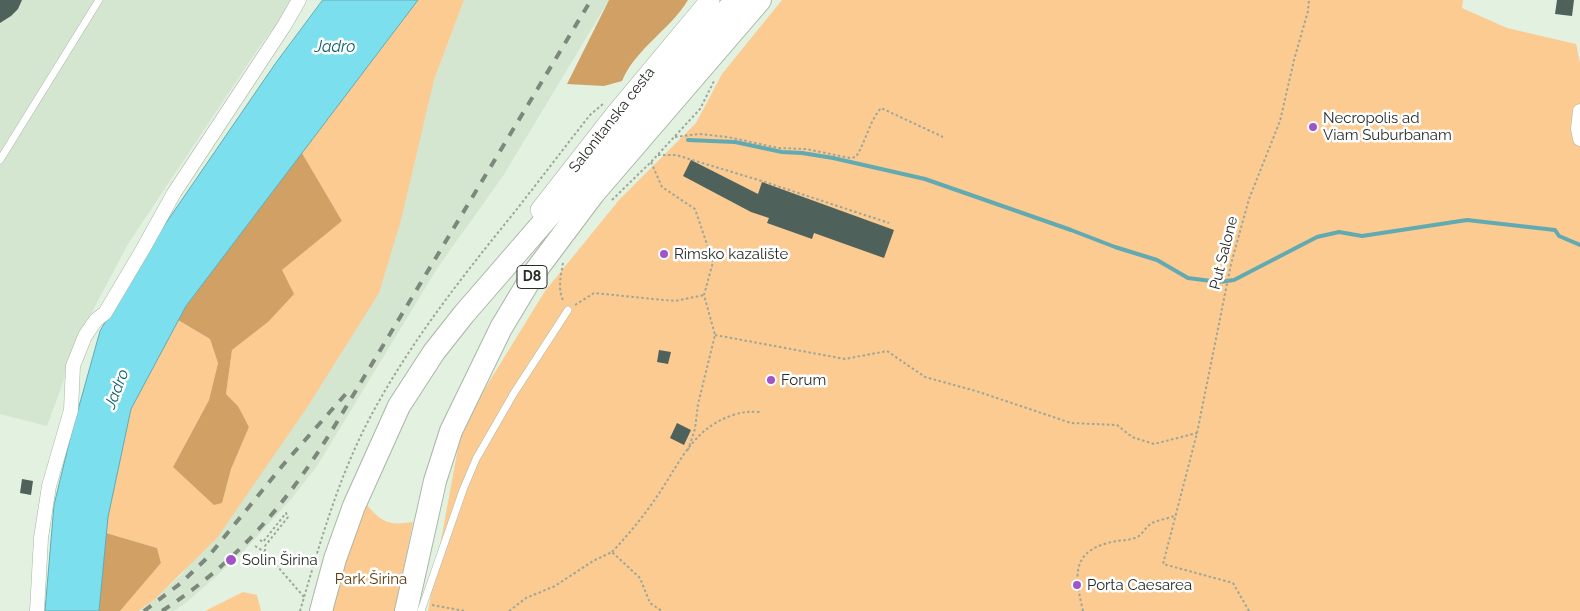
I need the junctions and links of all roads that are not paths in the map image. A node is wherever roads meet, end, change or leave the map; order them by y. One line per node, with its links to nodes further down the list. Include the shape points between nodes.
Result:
1 (99, 0): 8 (lane)
2 (299, 0): 13 (street, via 174,193 105,313 85,336 73,366 71,410 49,486 41,538)
3 (710, 0): 9 (main road, Salonitanska cesta, via 530,222)
4 (736, 0): 9 (highway, D8)
5 (760, 0): 12 (highway, D8, via 594,193 534,273 501,328 451,431 435,481)
6 (1580, 111): 7 (street)
7 (1580, 139)
8 (0, 160)
9 (525, 244): 11 (highway, D8, via 434,352 399,406 354,506 335,560)
10 (568, 310): 12 (lane, via 476,459)
11 (313, 604)
12 (417, 608)
13 (37, 611)

